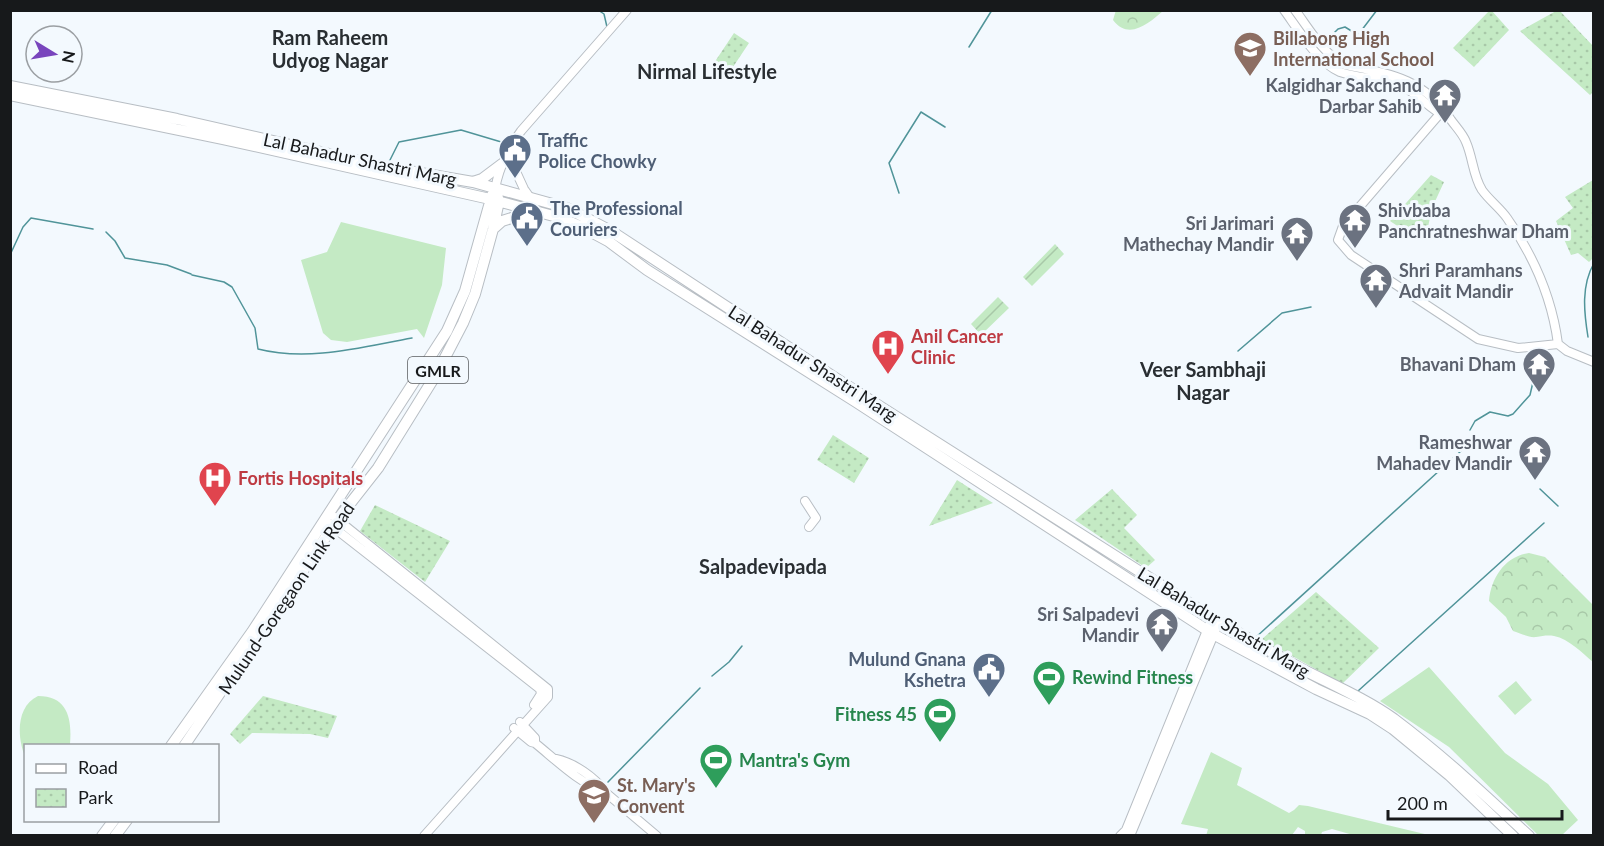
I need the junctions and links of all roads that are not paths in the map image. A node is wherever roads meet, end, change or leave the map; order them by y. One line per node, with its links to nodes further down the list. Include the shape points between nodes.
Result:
1 (627, 10): 8 (street)
2 (1284, 10): 4 (street)
3 (1295, 10): 4 (street)
4 (1322, 52): 7 (street, via 1339,72 1402,86)
5 (10, 86): 10 (main road, Lal Bahadur Shastri Marg)
6 (10, 95): 11 (main road, Lal Bahadur Shastri Marg)
7 (1442, 111): 17 (street, via 1466,141 1482,190 1505,215 1535,264 1555,322); 17 (street, via 1343,226 1338,240 1351,255 1478,339 1518,348)
8 (507, 152): 9 (street); 12 (street)
9 (502, 164): 10 (main road); 11 (street)
10 (473, 182): 11 (main road, Lal Bahadur Shastri Marg)
11 (495, 197): 12 (main road, Lal Bahadur Shastri Marg); 13 (main road, Lal Bahadur Shastri Marg); 14 (main road, Mulund-Goregaon Link Road / GMLR); 16 (main road, Mulund-Goregaon Link Road / GMLR)
12 (531, 199): 15 (main road, Lal Bahadur Shastri Marg, via 576,212)
13 (534, 211): 14 (main road, via 508,218); 15 (main road, Lal Bahadur Shastri Marg)
14 (493, 229): 16 (main road, Mulund-Goregaon Link Road / GMLR)
15 (620, 243): 22 (main road, Lal Bahadur Shastri Marg); 24 (main road, Lal Bahadur Shastri Marg, via 647,270 847,396)
16 (479, 261): 20 (main road, Mulund-Goregaon Link Road / GMLR, via 447,331); 20 (main road, Mulund-Goregaon Link Road / GMLR, via 463,323 437,373 378,468)
17 (1558, 344): 18 (street)
18 (1593, 362)
19 (805, 501): 21 (street, via 816,518)
20 (332, 520): 23 (main road, Mulund-Goregaon Link Road / GMLR); 25 (street, via 540,689 536,707)
21 (810, 527)
22 (1215, 620): 24 (street); 34 (main road, Lal Bahadur Shastri Marg, via 1393,718 1453,766)
23 (255, 635): 27 (main road, Mulund-Goregaon Link Road / GMLR); 28 (main road, Mulund-Goregaon Link Road / GMLR)
24 (1210, 636): 26 (street); 26 (street); 33 (main road, Lal Bahadur Shastri Marg, via 1393,729)
25 (518, 727): 29 (street); 30 (street)
26 (1169, 730): 31 (street); 32 (street)
27 (173, 744)
28 (185, 744)
29 (424, 833)
30 (657, 836)
31 (1120, 836)
32 (1130, 836)
33 (1513, 836)
34 (1529, 836)

